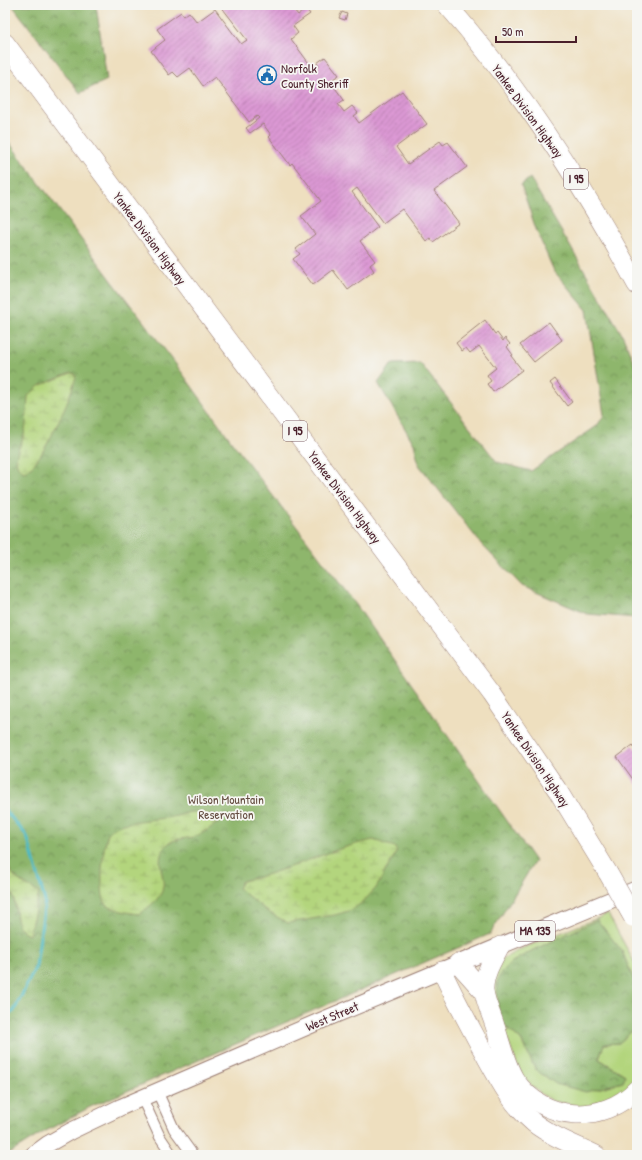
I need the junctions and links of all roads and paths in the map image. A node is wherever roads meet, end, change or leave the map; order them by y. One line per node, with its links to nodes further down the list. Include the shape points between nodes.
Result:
1 (447, 5): 3 (highway, Yankee Division Highway / I 95, via 501,72 552,142 601,220)
2 (5, 44): 5 (highway, Yankee Division Highway / I 95, bridge, via 492,694 558,791)
3 (637, 285)
4 (637, 889): 6 (main road, West Street / MA 135)
5 (635, 921)
6 (500, 946): 7 (main road, West Street / MA 135); 8 (highway, via 487,972)
7 (450, 967): 8 (highway); 10 (main road, West Street); 15 (highway, via 463,1014 510,1097 542,1128)
8 (484, 992): 9 (highway, via 511,1073 537,1102 565,1113 596,1113 619,1104)
9 (637, 1089)
10 (158, 1091): 11 (main road, West Street); 14 (street, via 174,1129)
11 (142, 1098): 12 (main road, West Street, via 78,1127); 13 (street, via 160,1137)
12 (33, 1155)
13 (172, 1155)
14 (193, 1155)
15 (596, 1155)

